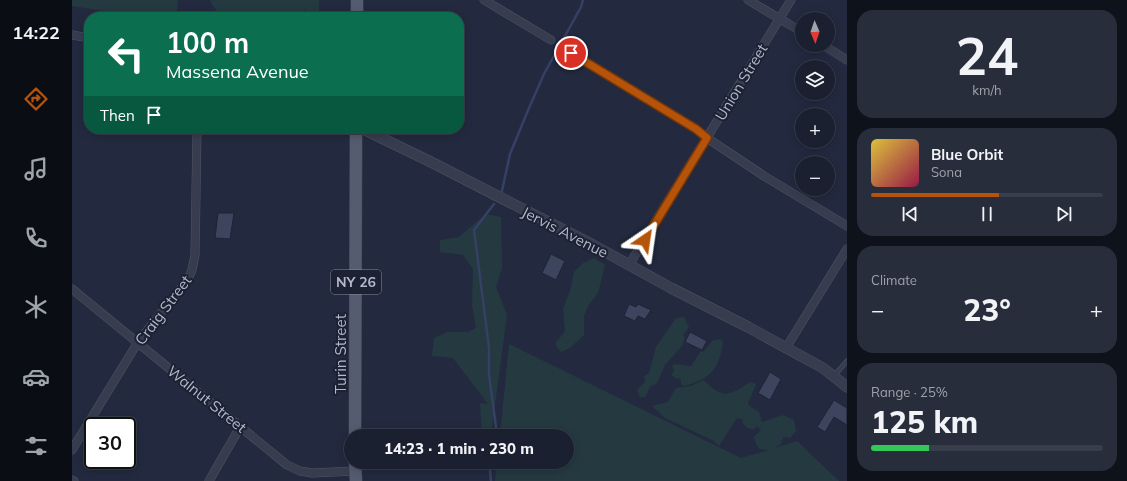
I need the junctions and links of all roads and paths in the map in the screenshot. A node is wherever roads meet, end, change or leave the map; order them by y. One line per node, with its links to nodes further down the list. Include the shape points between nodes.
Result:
1 (484, 0): 10 (street)
2 (748, 0): 6 (street)
3 (791, 0): 6 (street, Union Street)
4 (358, 1): 5 (main road)
5 (357, 12)
6 (779, 19): 7 (street); 17 (street, Union Street)
7 (795, 28)
8 (72, 35): 9 (street)
9 (84, 37)
10 (551, 40)
11 (834, 52): 13 (street)
12 (571, 53): 17 (street)
13 (847, 60)
14 (197, 134): 22 (street, Craig Street, via 195,255 192,270 188,279)
15 (356, 134): 28 (main road, Turin Street / NY 26)
16 (373, 134): 20 (street, Jervis Avenue)
17 (707, 138): 18 (street); 20 (street, Union Street)
18 (847, 226)
19 (847, 249): 23 (street)
20 (629, 265): 23 (street, Jervis Avenue)
21 (72, 289): 22 (street, Walnut Street)
22 (138, 342): 27 (street, Walnut Street); 29 (street, Craig Street)
23 (786, 348): 25 (street, Jervis Avenue, via 823,368)
24 (847, 362): 25 (lane)
25 (834, 377): 26 (street, Jervis Avenue)
26 (847, 387)
27 (240, 427): 30 (street, Walnut Street, via 287,465 300,471); 31 (street)
28 (355, 429)
29 (72, 450)
30 (355, 471)
31 (209, 481)

